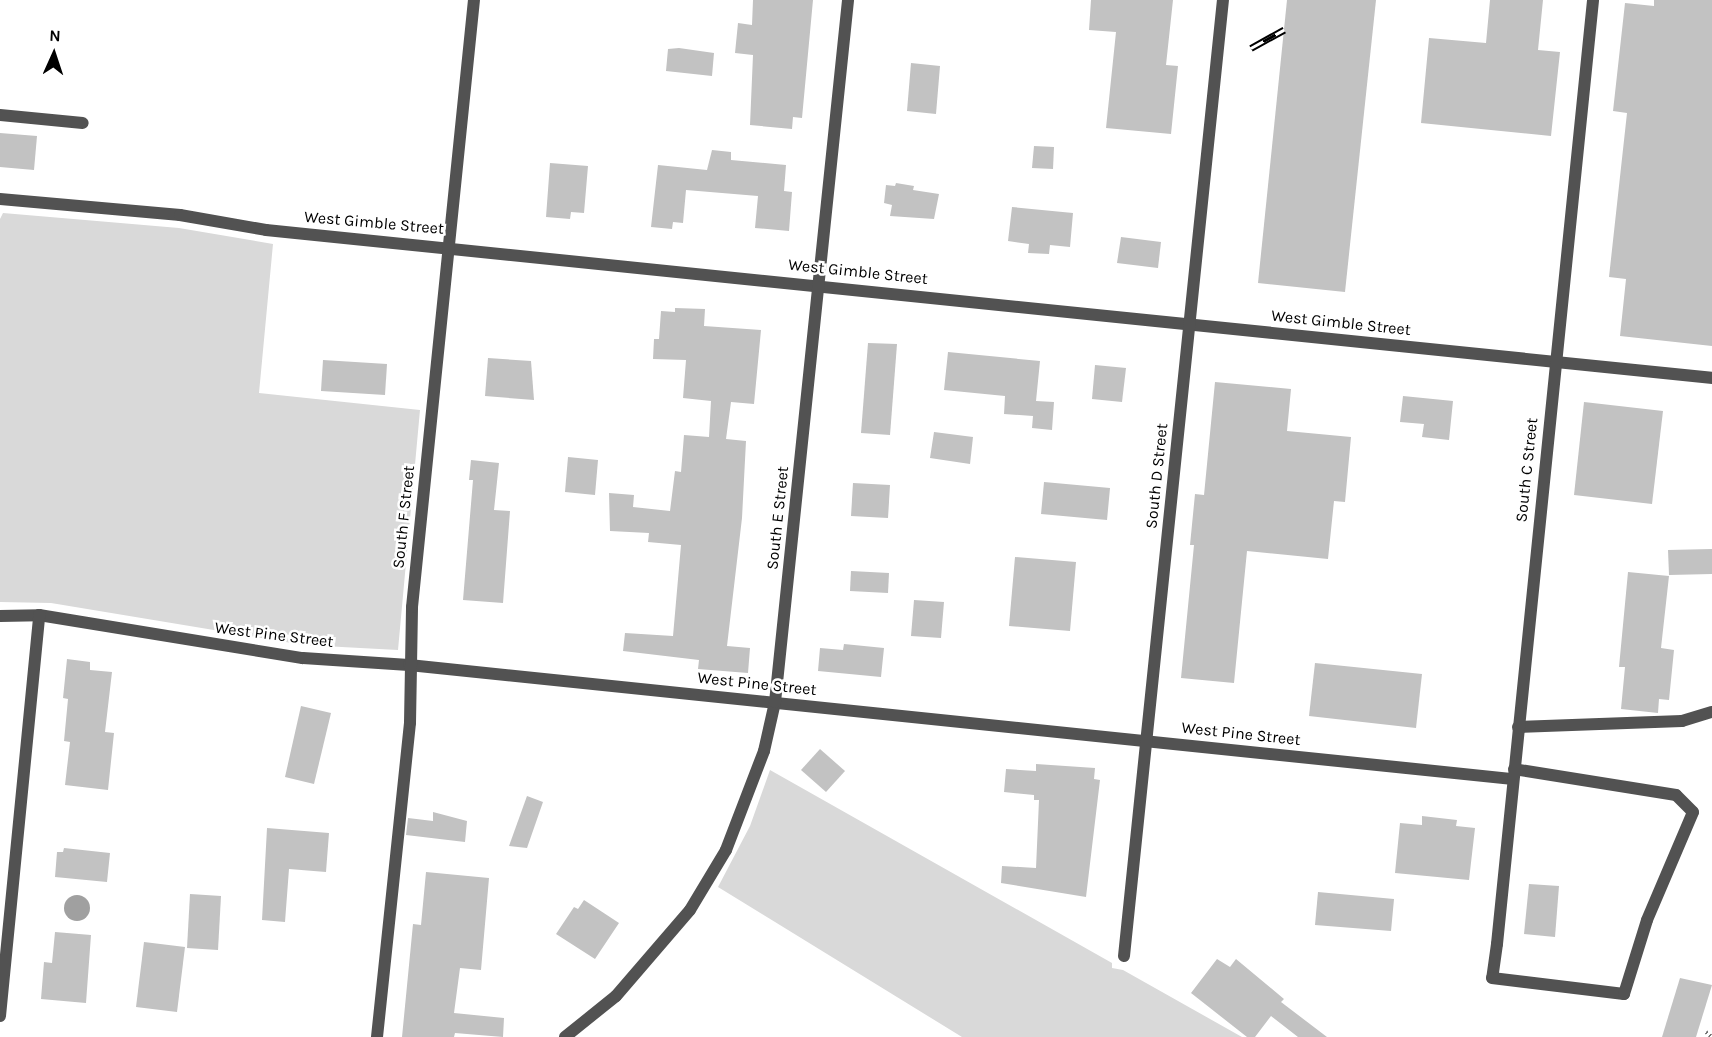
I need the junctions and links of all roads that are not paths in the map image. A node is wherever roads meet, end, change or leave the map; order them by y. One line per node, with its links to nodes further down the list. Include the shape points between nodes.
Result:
1 (474, 0): 8 (street, South F Street)
2 (848, 0): 9 (street, South E Street)
3 (1223, 0): 10 (street, South D Street)
4 (1593, 0): 11 (street, South C Street)
5 (0, 115): 6 (street)
6 (83, 123)
7 (0, 199): 8 (street, West Gimble Street, via 180,215 266,230)
8 (448, 246): 9 (street, West Gimble Street); 15 (street, South F Street)
9 (820, 284): 10 (street, West Gimble Street); 16 (street, South E Street)
10 (1190, 325): 11 (street, West Gimble Street); 19 (street, South D Street)
11 (1555, 362): 12 (street, West Gimble Street); 18 (street, South C Street)
12 (1712, 378)
13 (39, 615): 14 (street, West Pine Street); 15 (street, West Pine Street, via 303,658); 23 (street)
14 (0, 616)
15 (409, 665): 16 (street, West Pine Street); 24 (street, South F Street, via 410,723)
16 (775, 702): 19 (street, West Pine Street); 25 (street, South E Street, via 749,799 726,850 690,910 616,996)
17 (1712, 711): 18 (street, via 1682,721)
18 (1518, 727): 20 (street, South C Street)
19 (1146, 741): 20 (street, West Pine Street); 22 (street, South D Street)
20 (1513, 774): 21 (street, South C Street); 21 (street, West Pine Street, via 1676,795 1693,812 1647,920 1624,994 1492,978)
21 (1497, 944)
22 (1124, 956)
23 (0, 1016)
24 (377, 1037)
25 (565, 1037)

